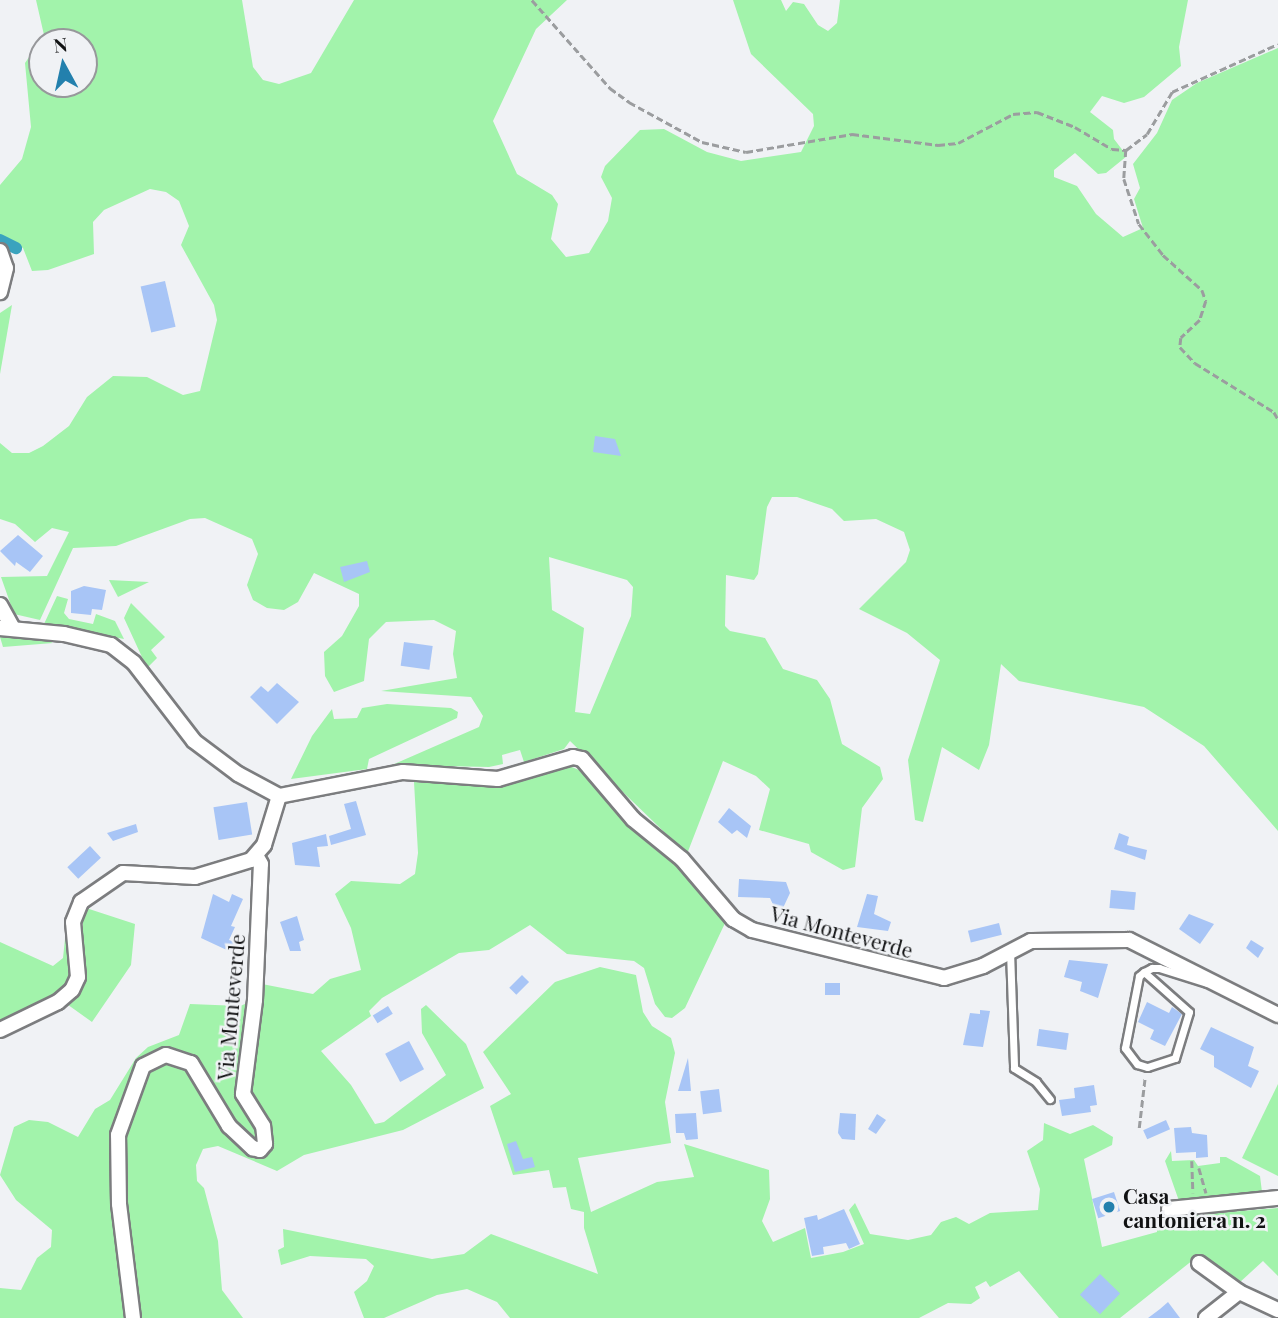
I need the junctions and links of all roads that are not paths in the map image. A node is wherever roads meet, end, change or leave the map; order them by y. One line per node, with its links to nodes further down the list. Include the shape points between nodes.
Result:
1 (0, 251): 2 (street, via 6,268)
2 (0, 292)
3 (0, 605): 4 (street)
4 (6, 628): 5 (street, via 93,639 121,651 194,741)
5 (279, 796): 6 (street, Via Monteverde); 7 (street, Via Monteverde, via 403,772 498,779 573,757 582,759 633,819 682,859 733,919 752,930 866,956 929,976 964,973)
6 (257, 857): 11 (street, via 219,873 195,877 144,872 110,879 75,911 78,977 72,990 58,1002); 18 (street, Via Monteverde, via 261,864 255,1000 243,1094 263,1126 265,1144 260,1150 253,1148 229,1126 191,1063 166,1055 143,1066 118,1135 119,1204)
7 (1010, 951): 9 (street, Via Monteverde, via 1049,938 1110,937 1149,947); 12 (lane, via 1014,959 1014,1068 1036,1082)
8 (1144, 972): 8 (lane, via 1189,1012 1175,1058 1147,1067 1137,1064 1125,1048 1134,987); 9 (lane, via 1159,968 1197,983)
9 (1215, 980): 10 (street, Via Monteverde)
10 (1278, 1016)
11 (0, 1030)
12 (1050, 1099)
13 (1278, 1198): 14 (street)
14 (1169, 1209)
15 (1199, 1263): 16 (street)
16 (1240, 1292): 17 (street); 19 (street)
17 (1278, 1310)
18 (132, 1318)
19 (1206, 1318)

